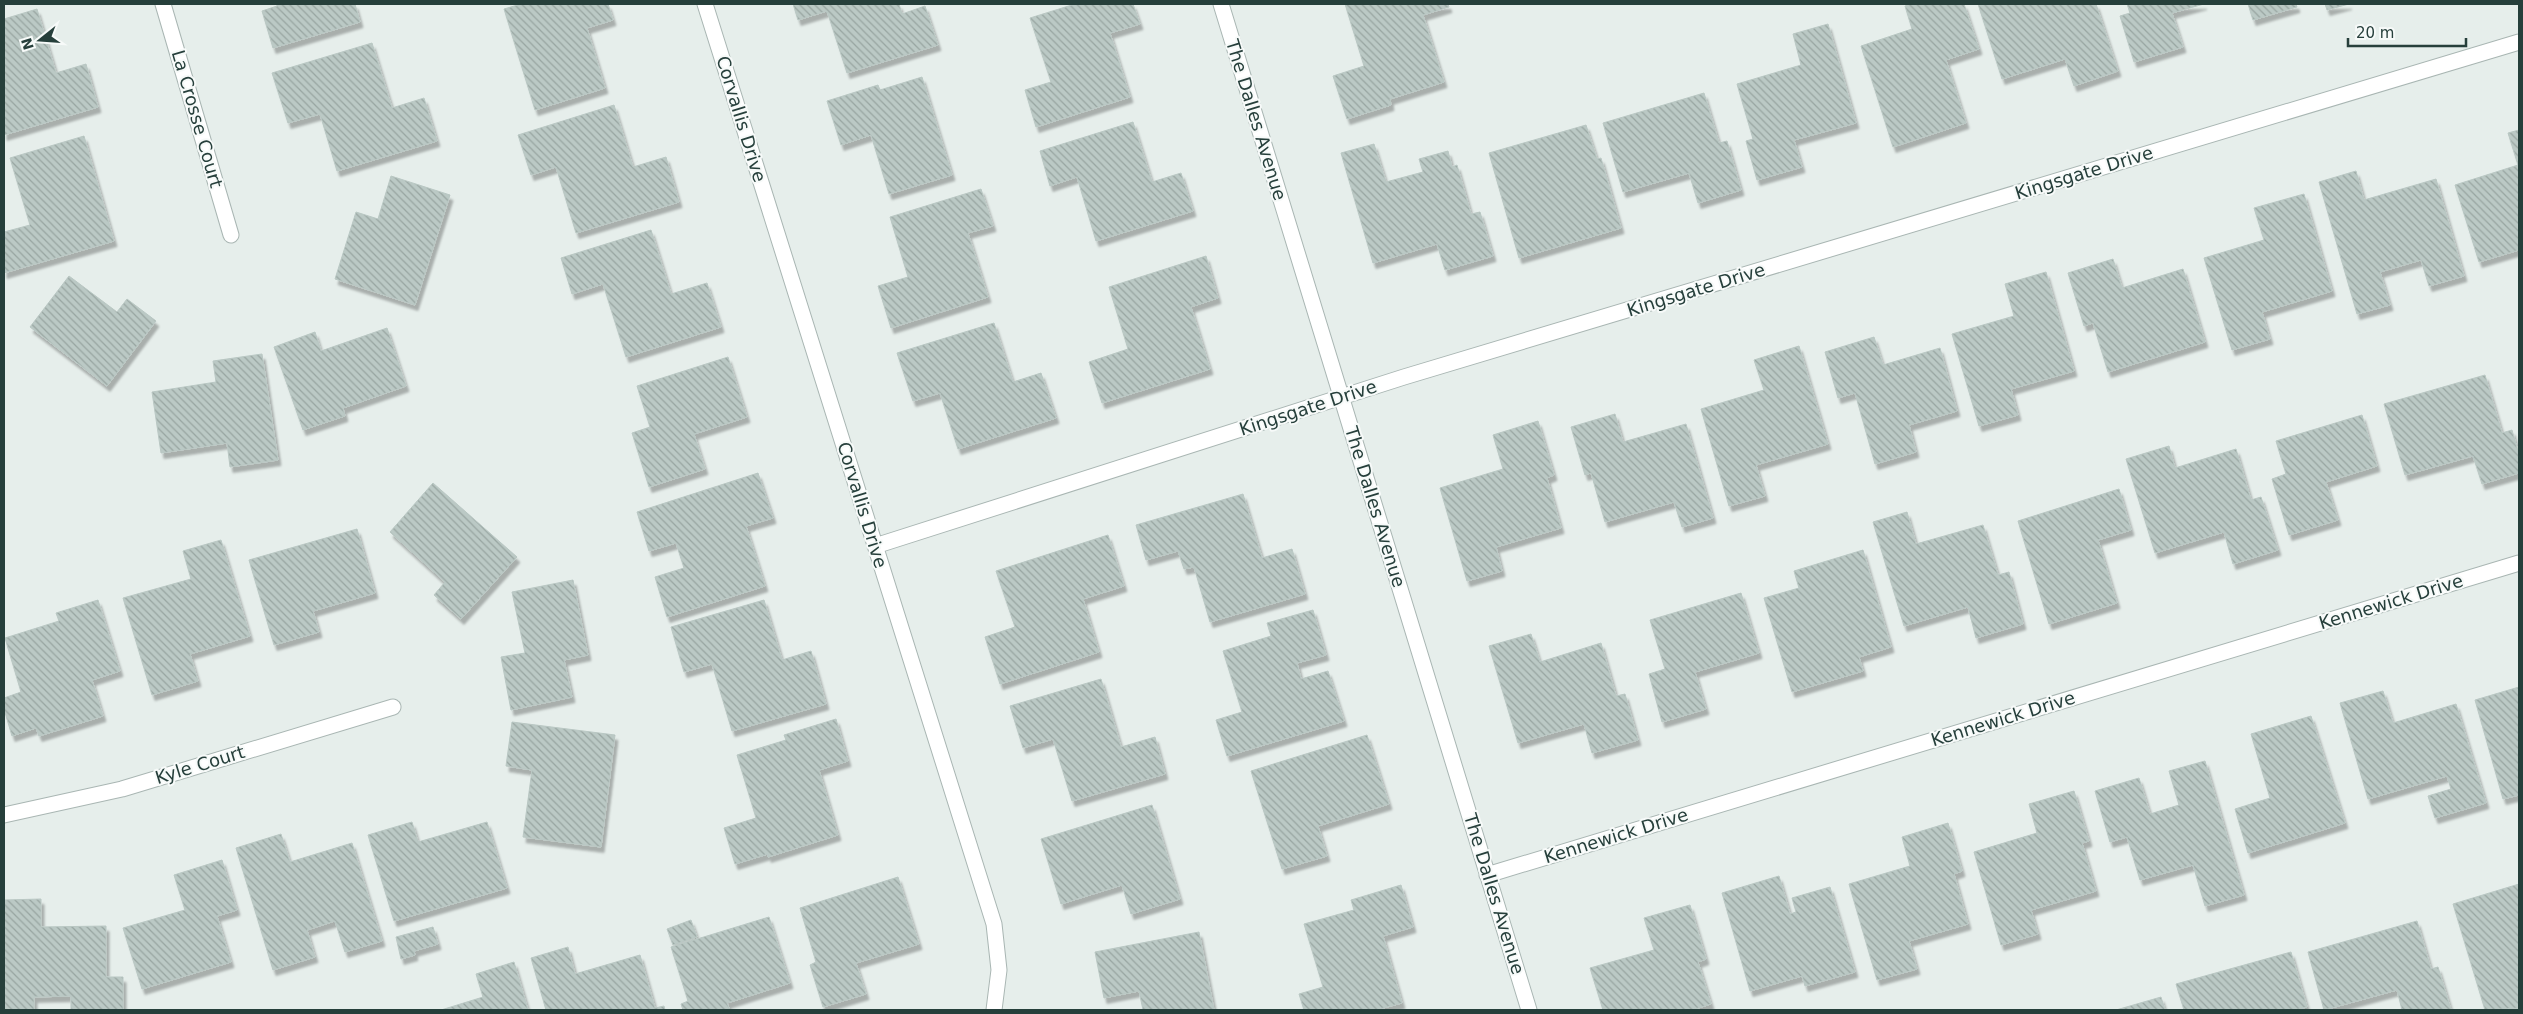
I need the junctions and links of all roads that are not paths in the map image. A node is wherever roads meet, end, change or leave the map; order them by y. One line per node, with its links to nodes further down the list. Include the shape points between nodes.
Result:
1 (163, 4): 5 (street, La Crosse Court)
2 (705, 4): 7 (street, Corvallis Drive)
3 (1221, 4): 6 (street, The Dalles Avenue)
4 (2519, 42): 6 (street, Kingsgate Drive)
5 (230, 235)
6 (1342, 398): 7 (street, Kingsgate Drive); 11 (street, The Dalles Avenue)
7 (875, 546): 12 (street, Corvallis Drive, via 994,924 999,970)
8 (2519, 563): 11 (street, Kennewick Drive)
9 (393, 707): 10 (street, Kyle Court, via 122,788)
10 (4, 815)
11 (1488, 875): 13 (street, The Dalles Avenue)
12 (994, 1010)
13 (1529, 1010)

